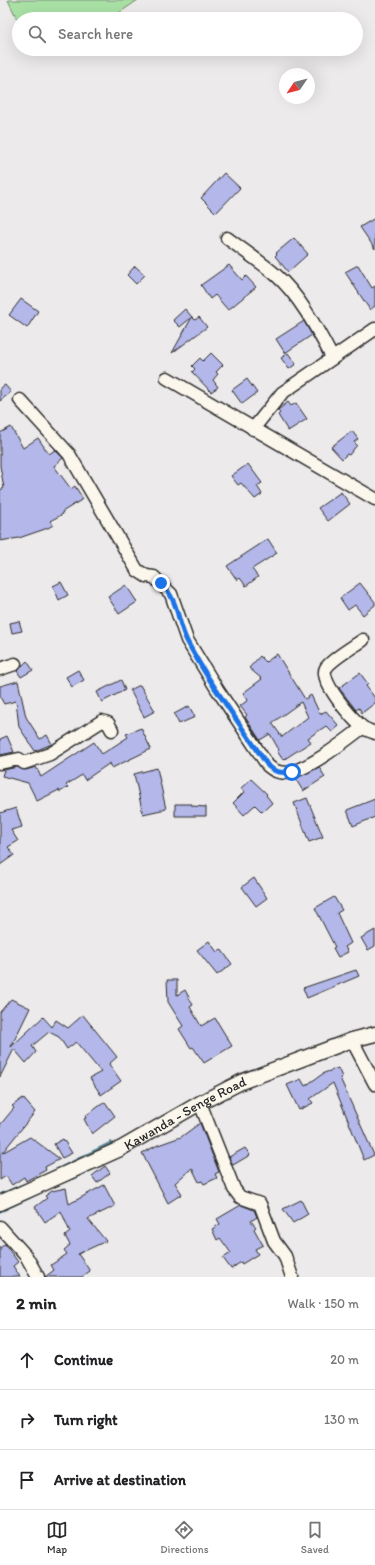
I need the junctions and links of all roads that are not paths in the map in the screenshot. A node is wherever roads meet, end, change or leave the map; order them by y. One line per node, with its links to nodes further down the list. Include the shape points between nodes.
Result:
1 (227, 238): 3 (street, via 277,276 318,330)
2 (375, 329): 3 (street)
3 (332, 357): 6 (street, via 282,393)
4 (167, 378): 6 (street)
5 (20, 400): 11 (street, via 69,454 137,570 146,576 154,577 171,594 187,640 268,766 281,773 292,772 311,763)
6 (253, 429): 7 (street)
7 (375, 499)
8 (363, 640): 11 (street, via 330,664 325,669 324,677 329,688)
9 (15, 664): 10 (street)
10 (0, 669)
11 (362, 728): 13 (street)
12 (112, 730): 14 (street, via 108,723 102,721 50,754 24,763 19,759)
13 (375, 733)
14 (0, 763)
15 (375, 1034): 16 (street, Kawanda - Senge Road)
16 (352, 1040): 17 (street); 18 (street, Kawanda - Senge Road, via 241,1082)
17 (375, 1084)
18 (200, 1103): 19 (street, Kawanda - Senge Road, via 120,1149); 22 (street, via 234,1189 240,1197 260,1204 274,1241 285,1256)
19 (0, 1203)
20 (0, 1227): 21 (street, via 26,1256)
21 (38, 1277)
22 (292, 1277)

